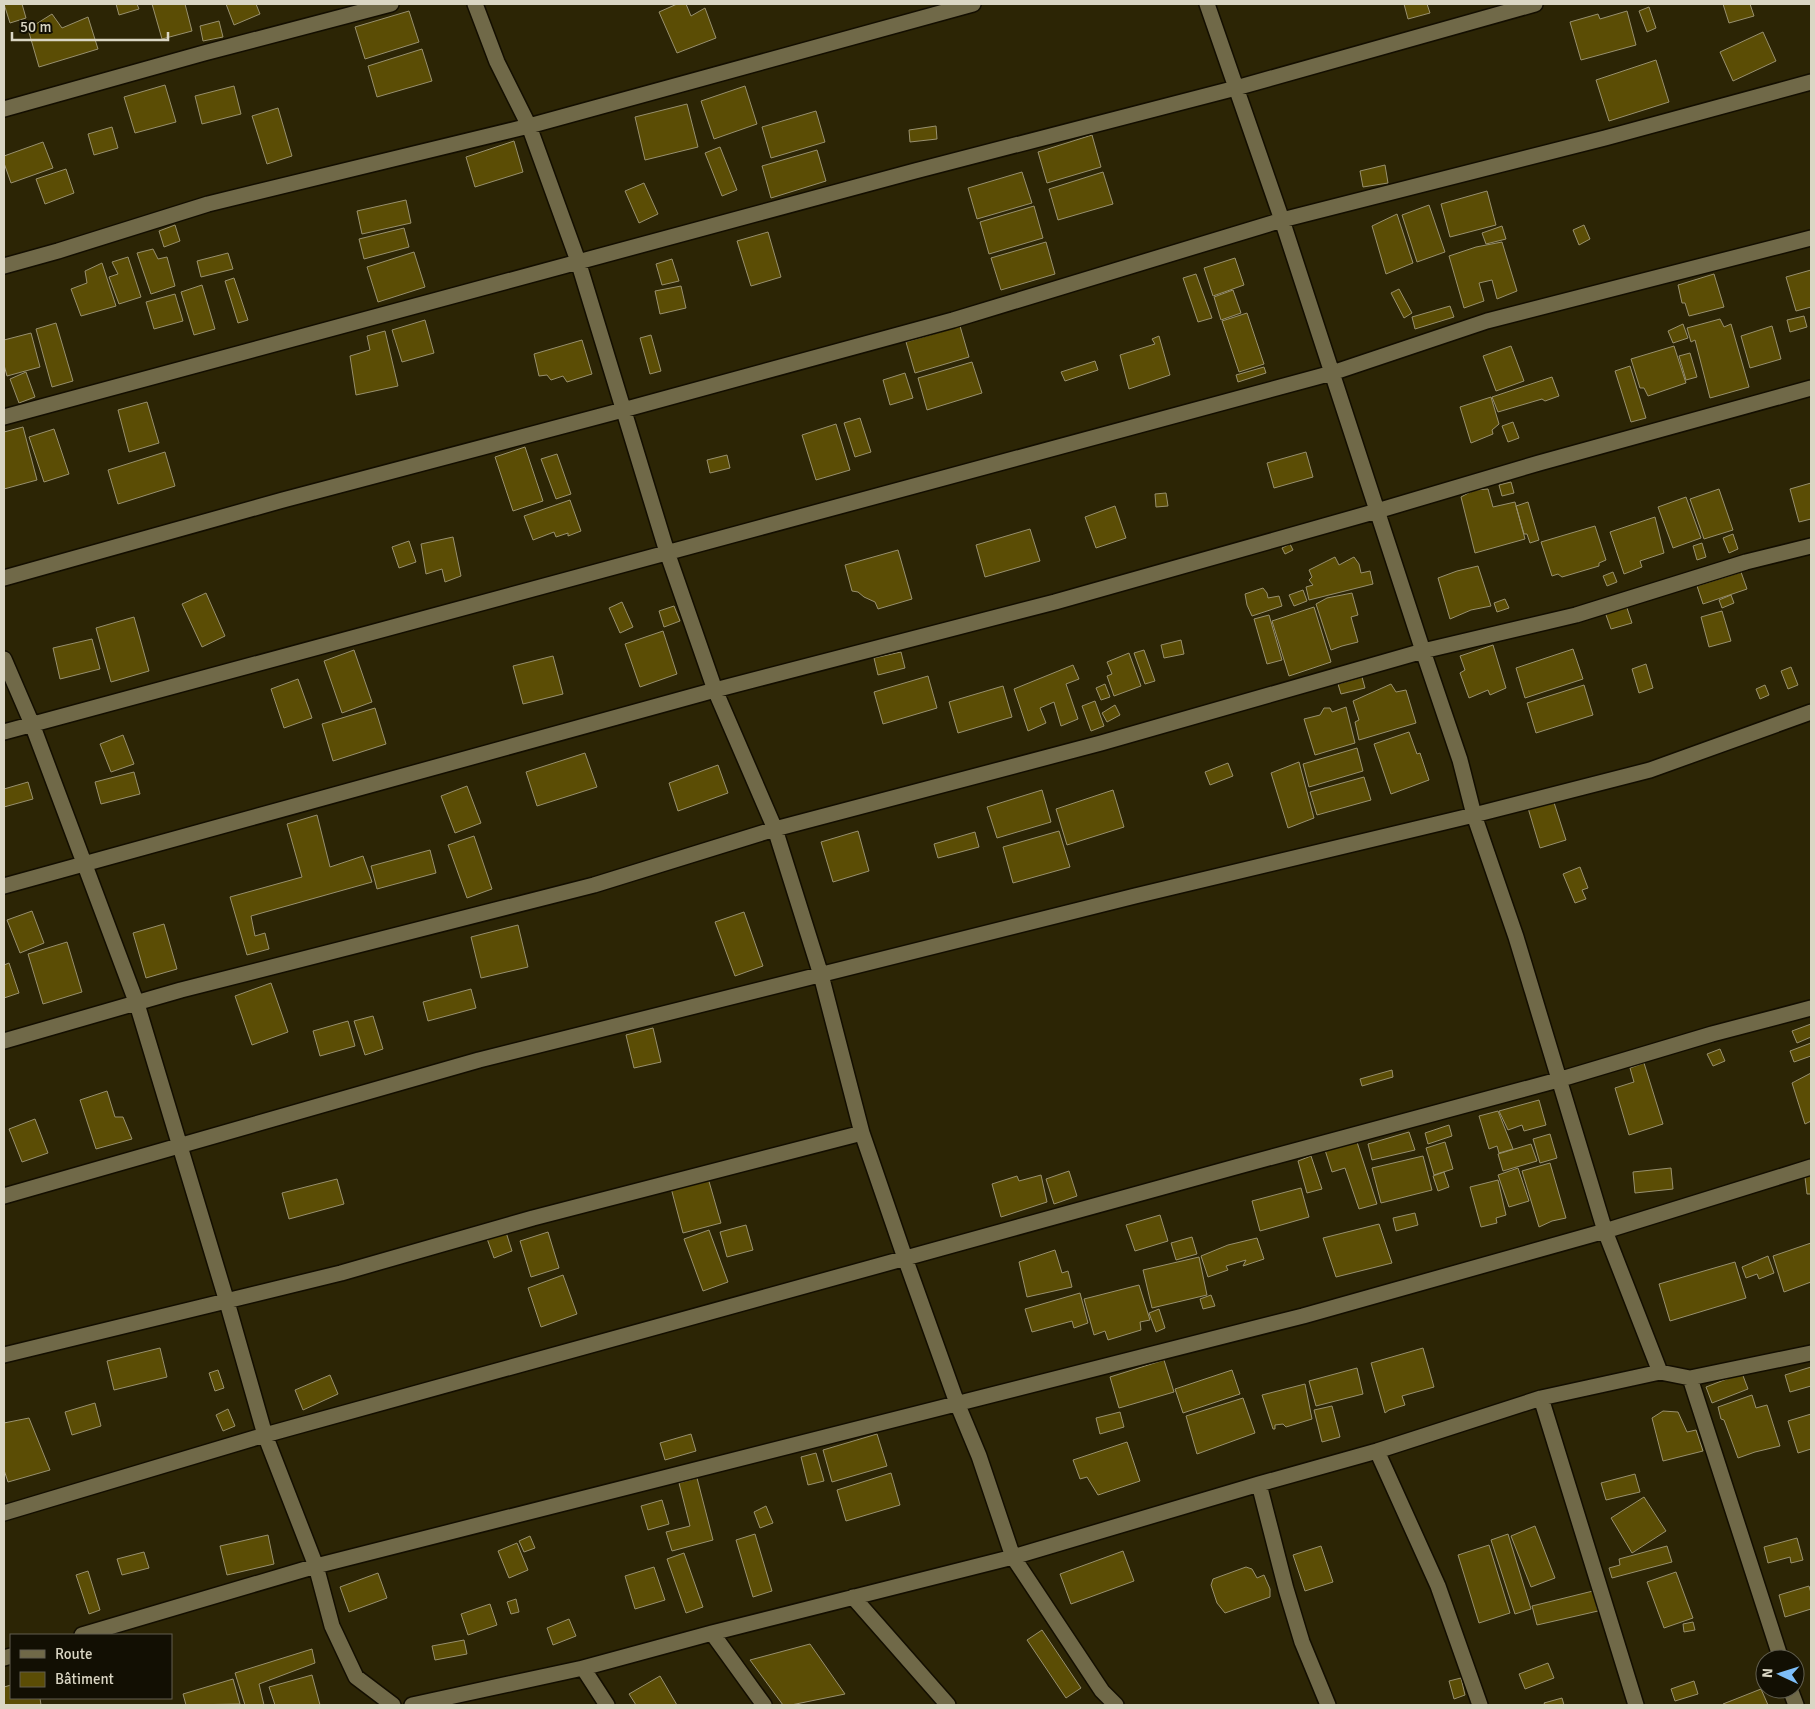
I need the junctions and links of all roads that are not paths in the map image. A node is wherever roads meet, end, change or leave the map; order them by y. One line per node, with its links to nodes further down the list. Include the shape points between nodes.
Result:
1 (392, 4): 8 (street, via 204,52)
2 (475, 4): 9 (street, via 497,62)
3 (973, 4): 9 (street)
4 (1206, 4): 7 (street)
5 (1535, 4): 7 (street)
6 (1811, 82): 10 (street)
7 (1236, 88): 10 (street); 12 (street)
8 (4, 109)
9 (529, 126): 12 (street); 13 (street, via 208,204)
10 (1282, 220): 14 (street); 16 (street, via 953,320)
11 (1811, 238): 14 (street, via 1487,321)
12 (578, 261): 16 (street); 17 (street)
13 (4, 266)
14 (1332, 373): 18 (street); 20 (street)
15 (1811, 388): 18 (street)
16 (623, 410): 20 (street); 21 (street)
17 (4, 417)
18 (1377, 511): 22 (street); 24 (street, via 1055,602)
19 (1811, 546): 22 (street, via 1746,562 1576,616)
20 (667, 552): 24 (street); 26 (street)
21 (4, 578)
22 (1423, 651): 28 (street, via 1460,760); 29 (street, via 1101,743)
23 (4, 659): 26 (street)
24 (715, 690): 29 (street); 30 (street)
25 (1811, 712): 28 (street, via 1650,770)
26 (32, 724): 27 (street); 30 (street)
27 (4, 732)
28 (1474, 815): 32 (street); 36 (street, via 1516,937)
29 (775, 829): 32 (street); 33 (street, via 594,885)
30 (85, 864): 31 (street); 33 (street)
31 (4, 886)
32 (821, 975): 37 (street); 38 (street, via 479,1060)
33 (137, 1004): 35 (street); 38 (street)
34 (1811, 1008): 36 (street)
35 (4, 1041)
36 (1558, 1080): 41 (street); 42 (street)
37 (862, 1133): 42 (street); 43 (street)
38 (179, 1147): 40 (street); 43 (street)
39 (1811, 1166): 41 (street)
40 (4, 1196)
41 (1605, 1231): 46 (street); 49 (street, via 1303,1316)
42 (904, 1258): 49 (street); 50 (street)
43 (227, 1302): 45 (street); 50 (street)
44 (1811, 1353): 47 (street)
45 (4, 1355)
46 (1660, 1372): 47 (street); 48 (street)
47 (1690, 1378): 59 (street)
48 (1542, 1398): 51 (street); 69 (street)
49 (957, 1403): 54 (street, via 979,1456); 55 (street)
50 (265, 1435): 53 (street); 55 (street)
51 (1377, 1451): 52 (street); 68 (street, via 1438,1586)
52 (1259, 1484): 54 (street); 67 (street, via 1302,1642)
53 (4, 1513)
54 (1013, 1558): 56 (street); 66 (street, via 1102,1691)
55 (316, 1566): 58 (street); 61 (street, via 332,1626 356,1677)
56 (854, 1597): 57 (street); 65 (street)
57 (712, 1633): 60 (street); 64 (street)
58 (85, 1634)
59 (1778, 1649)
60 (583, 1668): 62 (street); 63 (street)
61 (393, 1705)
62 (412, 1705)
63 (607, 1705)
64 (764, 1705)
65 (948, 1705)
66 (1116, 1705)
67 (1328, 1705)
68 (1480, 1705)
69 (1636, 1705)

